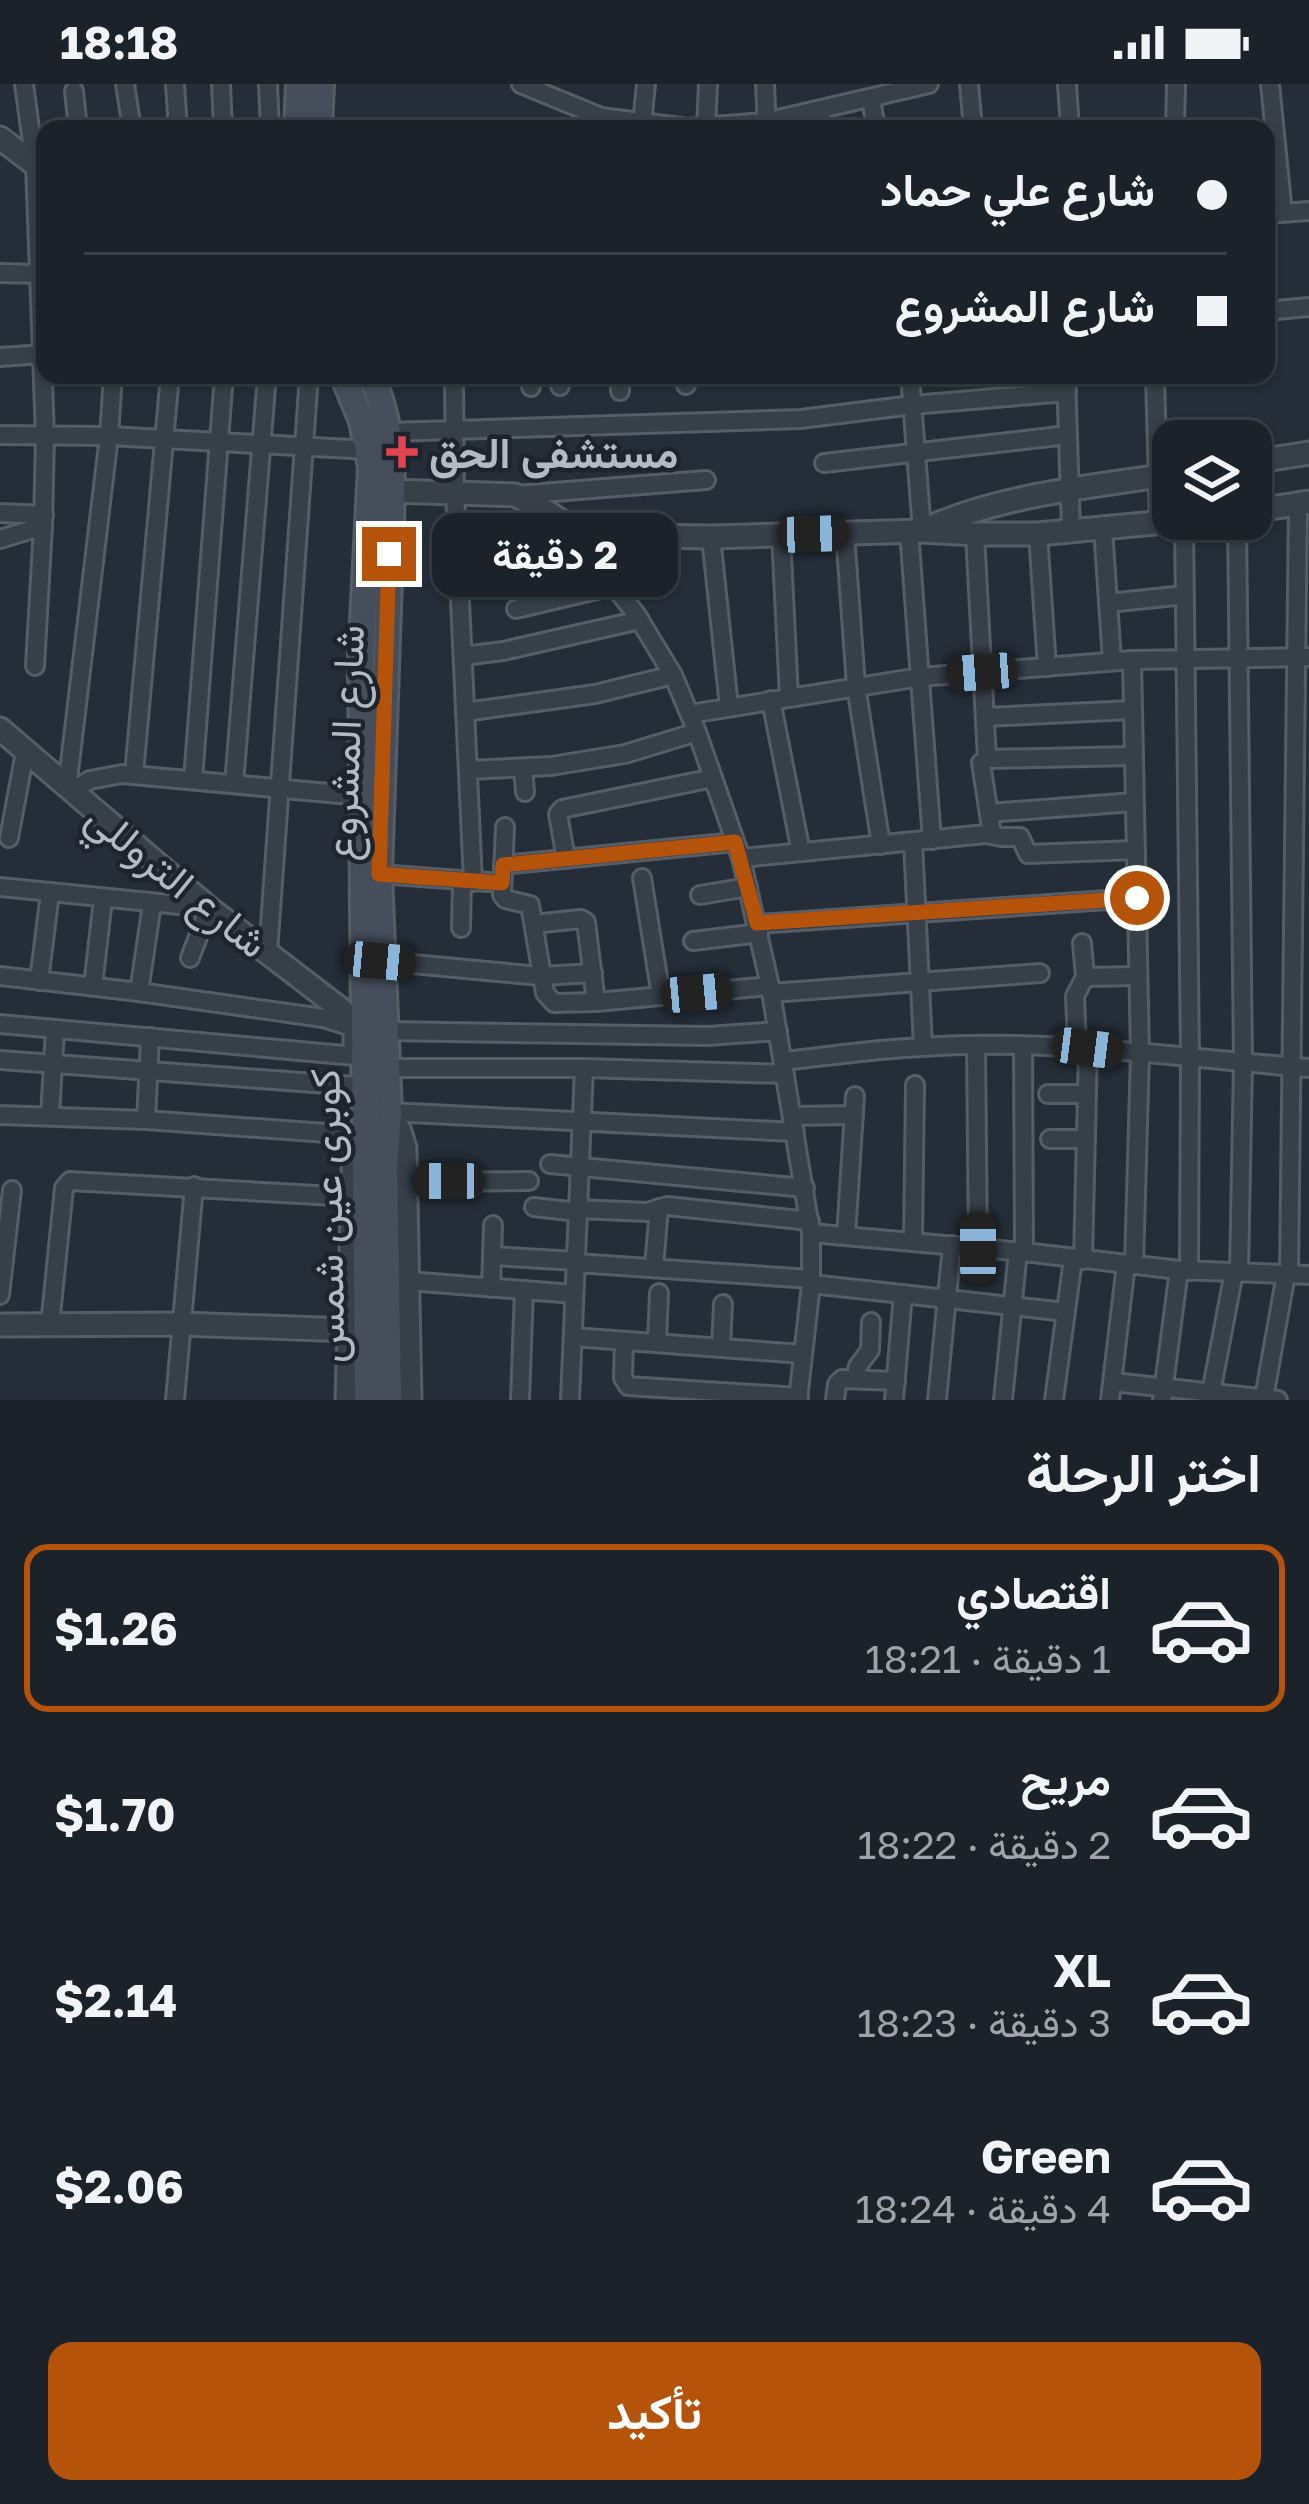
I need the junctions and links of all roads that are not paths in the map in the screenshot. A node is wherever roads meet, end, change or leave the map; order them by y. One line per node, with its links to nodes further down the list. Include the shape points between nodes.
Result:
1 (24, 84): 41 (street)
2 (125, 84): 25 (street)
3 (175, 84): 26 (street)
4 (221, 84): 27 (street)
5 (268, 84): 28 (street)
6 (299, 84): 29 (main road)
7 (321, 84): 30 (main road)
8 (521, 84): 22 (street)
9 (583, 84): 22 (street)
10 (646, 84): 32 (street)
11 (708, 84): 33 (street)
12 (766, 84): 34 (street)
13 (835, 84): 23 (street)
14 (929, 84): 19 (street)
15 (968, 84): 36 (street)
16 (1066, 84): 37 (street)
17 (1176, 84): 38 (street)
18 (1270, 84): 39 (street)
19 (891, 89): 21 (street)
20 (74, 91): 24 (street)
21 (871, 98): 23 (street); 35 (street)
22 (580, 108): 31 (street)
23 (826, 115)
24 (77, 120)
25 (130, 120)
26 (177, 120)
27 (223, 120)
28 (270, 120)
29 (297, 120)
30 (319, 120)
31 (612, 120)
32 (632, 120)
33 (706, 120)
34 (766, 120)
35 (875, 120)
36 (972, 120)
37 (1069, 120)
38 (1175, 120)
39 (1271, 120)
40 (0, 138): 42 (street)
41 (36, 147)
42 (36, 165)
43 (1309, 211): 44 (street)
44 (1275, 214)
45 (0, 273): 46 (street)
46 (36, 274)
47 (1309, 307): 48 (street)
48 (1275, 310)
49 (36, 354): 50 (street)
50 (0, 357)
51 (43, 384): 69 (street)
52 (112, 384): 70 (street)
53 (169, 384): 71 (street)
54 (223, 384): 72 (street)
55 (265, 384): 73 (street)
56 (308, 384): 74 (street)
57 (347, 384): 75 (main road, شارع المشروع)
58 (374, 384): 66 (main road, شارع المشروع)
59 (454, 384): 65 (street)
60 (910, 384): 63 (street)
61 (1066, 384): 63 (street); 68 (street)
62 (1156, 384): 64 (street)
63 (911, 405): 65 (street, via 801,419); 76 (street)
64 (1159, 420)
65 (455, 429): 66 (street); 84 (street)
66 (390, 432): 83 (main road, شارع المشروع)
67 (0, 435): 69 (street)
68 (1068, 435): 76 (street); 82 (street)
69 (44, 436): 70 (street); 89 (street)
70 (109, 436): 71 (street); 141 (street)
71 (166, 439): 72 (street); 136 (street)
72 (218, 441): 73 (street); 138 (street)
73 (261, 443): 74 (street); 139 (street)
74 (304, 445): 75 (street); 140 (street)
75 (369, 450): 143 (main road, شارع المشروع)
76 (915, 453): 79 (street); 95 (street)
77 (1309, 453): 78 (street)
78 (1272, 459)
79 (824, 463)
80 (1152, 478): 82 (street)
81 (706, 481): 85 (street)
82 (1070, 490): 94 (street); 95 (street)
83 (392, 491): 84 (street); 155 (main road, شارع المشروع)
84 (455, 493): 85 (street); 92 (street)
85 (515, 495): 99 (street)
86 (1304, 503): 87 (street); 113 (street)
87 (1272, 508)
88 (0, 513): 89 (street)
89 (43, 520): 102 (street); 118 (street)
90 (501, 524): 92 (street)
91 (1152, 524): 93 (street)
92 (457, 525): 105 (street)
93 (1103, 528): 94 (street); 109 (street)
94 (1072, 530): 97 (street)
95 (915, 531): 96 (street); 98 (street); 122 (street)
96 (845, 533): 100 (street); 123 (street)
97 (1038, 533): 98 (street); 119 (street)
98 (975, 534): 120 (street)
99 (581, 535): 101 (street); 106 (street)
100 (781, 535): 101 (street); 124 (street)
101 (711, 537): 125 (street)
102 (0, 539)
103 (1189, 540): 108 (street)
104 (1237, 540): 115 (street)
105 (459, 564): 107 (street, via 563,571); 112 (street)
106 (614, 586): 107 (street); 111 (street)
107 (570, 595): 110 (street)
108 (1185, 595): 109 (street); 114 (street)
109 (1108, 603): 117 (street)
110 (516, 609)
111 (640, 620): 112 (street); 121 (street)
112 (463, 656): 127 (street)
113 (1303, 657): 115 (street); 204 (street)
114 (1186, 658): 115 (street); 116 (street); 199 (street)
115 (1238, 658): 201 (street)
116 (1132, 659): 117 (street); 126 (street)
117 (1112, 661): 119 (street)
118 (35, 666)
119 (1047, 667): 120 (street)
120 (982, 672): 122 (street); 128 (street)
121 (673, 674): 127 (street); 129 (street)
122 (920, 677): 123 (street); 149 (street)
123 (856, 686): 124 (street); 150 (street)
124 (780, 699): 125 (street); 153 (street)
125 (729, 707): 129 (street)
126 (1132, 710): 128 (street); 132 (street)
127 (465, 712): 135 (street)
128 (985, 717): 133 (street)
129 (693, 723): 134 (street, via 625,754); 137 (street)
130 (0, 729): 131 (street, شارع التروللي)
131 (26, 752): 141 (street, شارع التروللي); 148 (street)
132 (1133, 756): 133 (street); 144 (street)
133 (987, 759): 145 (street, via 981,763)
134 (523, 768): 135 (street); 142 (street)
135 (469, 770): 158 (street)
136 (134, 774): 138 (street); 141 (street)
137 (713, 778): 151 (street); 154 (street, via 562,809)
138 (193, 780): 139 (street)
139 (234, 784): 140 (street)
140 (280, 788): 143 (street); 173 (street)
141 (69, 789): 166 (street, شارع التروللي)
142 (525, 792)
143 (361, 796): 192 (main road, شارع المشروع)
144 (1134, 802): 145 (street); 152 (street)
145 (989, 813): 147 (street)
146 (505, 827): 156 (street)
147 (992, 834): 149 (street); 152 (street, via 1018,836 1028,854)
148 (10, 838)
149 (922, 841): 150 (street); 167 (street)
150 (881, 845): 153 (street)
151 (738, 850): 153 (street); 154 (street); 160 (street)
152 (1136, 850): 163 (street)
153 (801, 853)
154 (566, 859): 156 (street)
155 (379, 874): 158 (street); 175 (main road, شارع المشروع)
156 (502, 874): 158 (street); 168 (street, via 503,897 530,905)
157 (642, 878): 187 (street)
158 (467, 882): 169 (street)
159 (0, 887): 161 (street)
160 (748, 887): 162 (street); 170 (street)
161 (50, 893): 164 (street); 181 (street)
162 (700, 895)
163 (1137, 898): 167 (street); 180 (street)
164 (104, 899): 165 (street); 184 (street)
165 (152, 904): 166 (street); 186 (street)
166 (209, 908): 173 (street, شارع التروللي); 174 (street)
167 (916, 911): 170 (street); 182 (street)
168 (534, 924): 177 (street, via 586,922); 183 (street)
169 (461, 928)
170 (758, 928): 171 (street); 185 (street)
171 (693, 941)
172 (1082, 943): 179 (street)
173 (268, 953): 192 (street, شارع التروللي)
174 (190, 958)
175 (380, 961): 183 (street); 192 (main road, شارع المشروع)
176 (1040, 973): 182 (street)
177 (593, 974): 183 (street); 188 (street)
178 (0, 976): 181 (street)
179 (1085, 976): 180 (street); 197 (street, via 1075,996)
180 (1138, 976): 198 (street)
181 (39, 981): 184 (street)
182 (920, 982): 185 (street); 194 (street)
183 (543, 984): 188 (street, via 554,1003)
184 (93, 986): 186 (street)
185 (771, 990): 187 (street); 191 (street)
186 (140, 992): 192 (street, via 323,1018)
187 (661, 996): 188 (street)
188 (596, 1002)
189 (0, 1024): 190 (street)
190 (56, 1029): 193 (street); 202 (street)
191 (778, 1031): 192 (street); 203 (street)
192 (364, 1036): 193 (street); 205 (main road, شارع المشروع); 209 (street, شارع المشروع); 218 (main road, كوبرى عين شمس)
193 (150, 1037): 207 (street)
194 (923, 1046): 195 (street); 203 (street)
195 (976, 1046): 196 (street); 237 (street)
196 (1024, 1046): 197 (street); 238 (street)
197 (1082, 1048): 198 (street); 211 (street)
198 (1140, 1054): 199 (street); 242 (street)
199 (1190, 1059): 201 (street); 244 (street)
200 (0, 1060): 202 (street)
201 (1243, 1063): 204 (street); 245 (street)
202 (53, 1064): 207 (street); 214 (street)
203 (784, 1067): 206 (street); 217 (street)
204 (1301, 1067): 246 (street)
205 (387, 1068): 206 (street); 212 (main road, شارع المشروع)
206 (584, 1068): 216 (street)
207 (148, 1072): 209 (street); 215 (street)
208 (915, 1085): 235 (street)
209 (355, 1086): 218 (street, شارع المشروع)
210 (1048, 1094): 211 (street)
211 (1087, 1094): 220 (street)
212 (389, 1112): 216 (street); 224 (street, شارع المشروع, via 405,1148); 280 (main road, كوبرى عين شمس)
213 (0, 1115): 214 (street)
214 (50, 1116): 215 (street)
215 (146, 1120): 218 (street)
216 (581, 1122): 217 (street); 222 (street)
217 (793, 1124): 226 (street); 234 (street, via 854,1106)
218 (359, 1133): 228 (street, شارع المشروع); 279 (main road, كوبرى عين شمس)
219 (1050, 1138): 220 (street)
220 (1086, 1139): 240 (street)
221 (550, 1164): 222 (street)
222 (580, 1166): 226 (street); 231 (street)
223 (529, 1181): 224 (street)
224 (407, 1182): 248 (street, شارع المشروع)
225 (194, 1186): 228 (street); 261 (street); 263 (street, via 67,1184)
226 (805, 1188): 233 (street)
227 (12, 1190): 255 (street)
228 (352, 1197): 264 (street, شارع المشروع)
229 (534, 1208): 231 (street)
230 (659, 1208): 231 (street); 233 (street); 243 (street)
231 (578, 1210): 241 (street)
232 (493, 1225): 239 (street)
233 (810, 1227): 234 (street); 249 (street)
234 (846, 1236): 235 (street)
235 (913, 1242): 236 (street)
236 (952, 1246): 237 (street); 256 (street)
237 (978, 1248): 238 (street)
238 (1021, 1252): 240 (street); 258 (street)
239 (492, 1256): 241 (street); 250 (street)
240 (1078, 1260): 242 (street); 259 (street)
241 (576, 1262): 243 (street); 253 (street)
242 (1130, 1264): 244 (street); 272 (street)
243 (654, 1267): 249 (street)
244 (1184, 1270): 245 (street); 273 (street)
245 (1236, 1272): 246 (street); 274 (street)
246 (1287, 1274): 247 (street); 276 (street)
247 (1309, 1275)
248 (408, 1281): 250 (street); 281 (street, شارع المشروع)
249 (811, 1282): 254 (street); 269 (street)
250 (491, 1288): 251 (street)
251 (524, 1290): 253 (street); 282 (street)
252 (659, 1292): 267 (street)
253 (574, 1294): 265 (street)
254 (903, 1294): 256 (street); 271 (street)
255 (0, 1295)
256 (947, 1299): 258 (street); 284 (street)
257 (723, 1304): 268 (street)
258 (1012, 1306): 259 (street); 285 (street)
259 (1066, 1312): 286 (street)
260 (871, 1322): 270 (street, via 870,1350)
261 (182, 1324): 263 (street); 264 (street); 277 (street)
262 (0, 1325): 263 (street)
263 (50, 1325)
264 (349, 1330): 278 (street, شارع المشروع)
265 (573, 1337): 266 (street); 283 (street)
266 (624, 1341): 267 (street); 275 (street, via 628,1386)
267 (657, 1343): 268 (street)
268 (721, 1348): 269 (street)
269 (803, 1354): 275 (street)
270 (843, 1388): 271 (street)
271 (895, 1390)
272 (1112, 1391): 273 (street)
273 (1163, 1394): 274 (street)
274 (1220, 1396): 276 (street)
275 (798, 1398)
276 (1264, 1399): 287 (street)
277 (175, 1400)
278 (347, 1400)
279 (367, 1400)
280 (388, 1400)
281 (410, 1400)
282 (520, 1400)
283 (570, 1400)
284 (938, 1400)
285 (1003, 1400)
286 (1054, 1400)
287 (1278, 1400)

